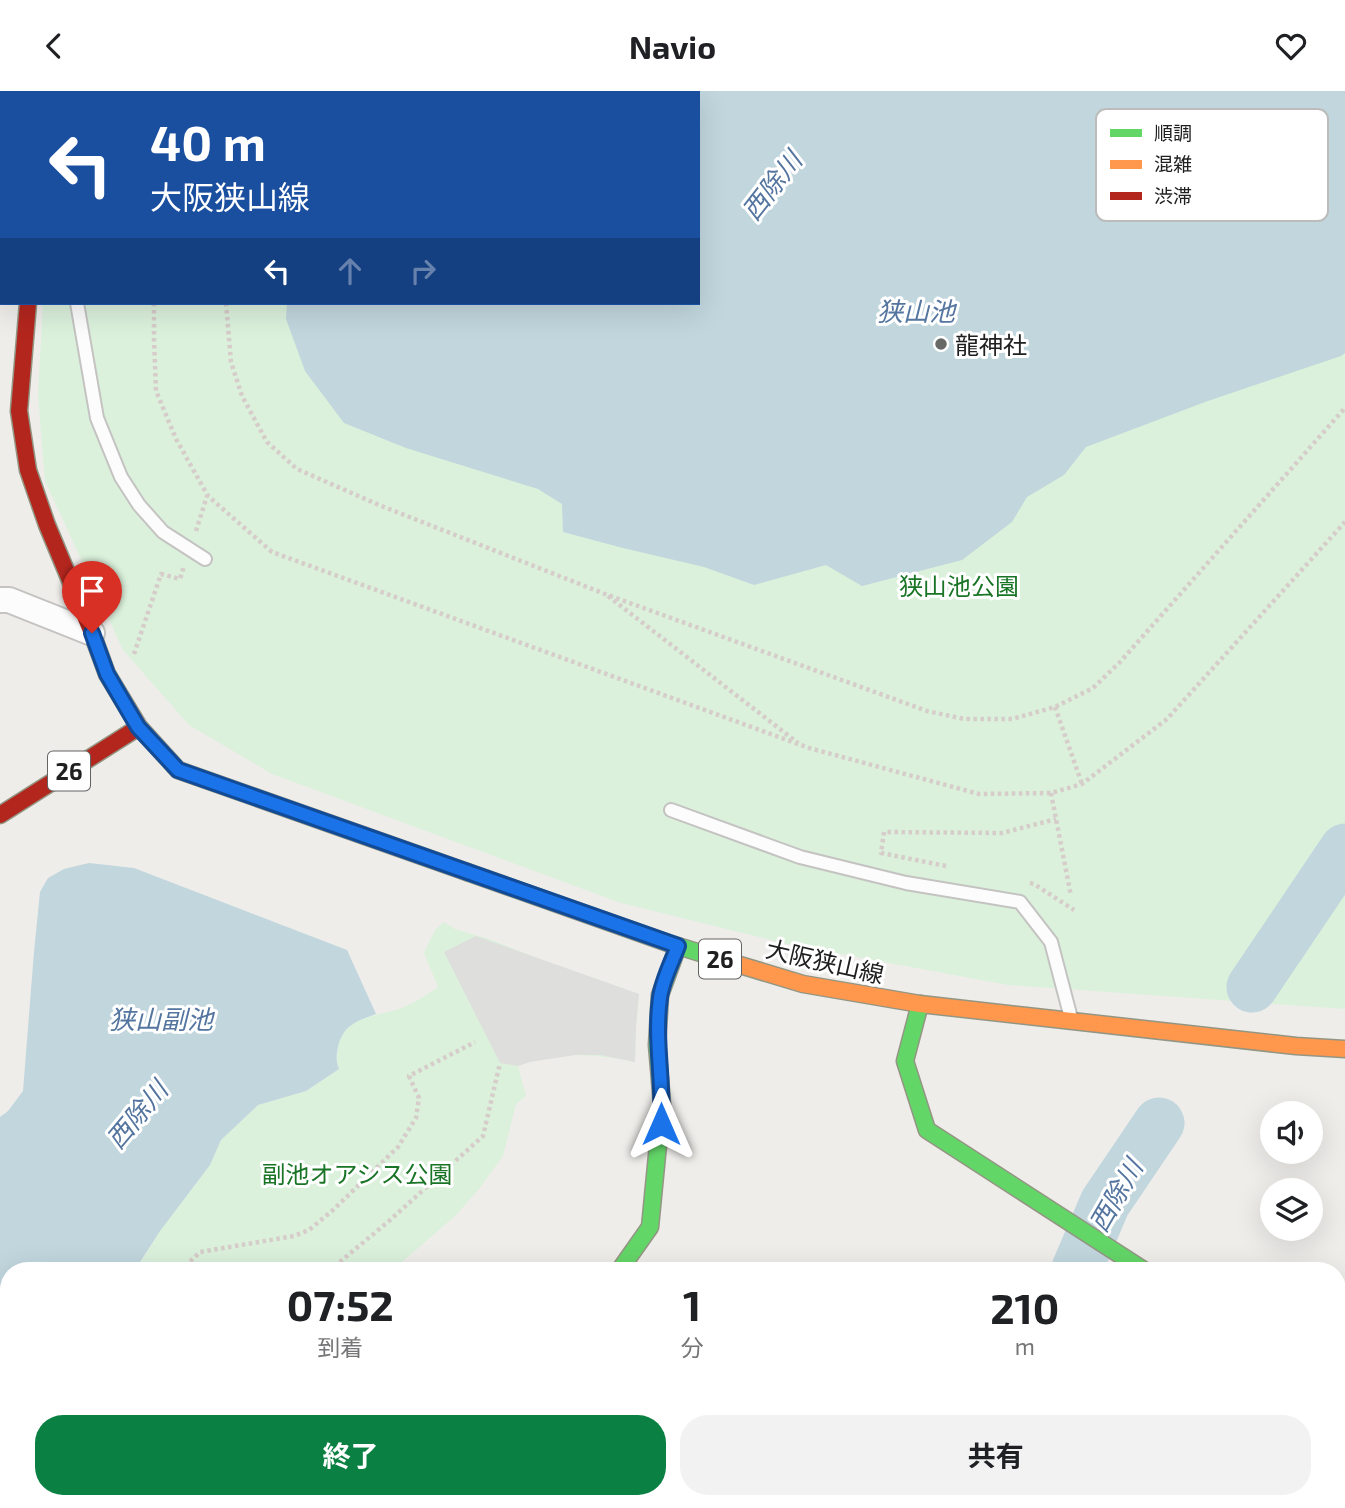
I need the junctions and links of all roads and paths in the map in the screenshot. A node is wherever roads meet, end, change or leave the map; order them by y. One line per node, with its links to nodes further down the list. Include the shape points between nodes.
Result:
1 (27, 305): 6 (main road, 大阪狭山線, via 19,411)
2 (77, 305): 8 (lane, via 97,418 121,477 163,532)
3 (154, 305): 16 (path, via 156,391 176,439 208,496 272,552)
4 (226, 305): 10 (path, via 230,362 242,396 267,442 298,469)
5 (1345, 408): 14 (path, via 1120,662 1093,688)
6 (11, 426): 12 (main road, 大阪狭山線)
7 (1345, 522): 17 (path, via 1167,719)
8 (205, 559)
9 (161, 574): 13 (path)
10 (605, 594): 14 (path, via 927,711 964,719 1012,719); 16 (path)
11 (0, 600): 12 (street)
12 (92, 633): 15 (main road, 大阪狭山線, via 107,674)
13 (133, 655)
14 (1055, 707): 17 (path)
15 (138, 727): 20 (main road, 26); 26 (main road, 大阪狭山線 / 26, via 178,770)
16 (802, 745): 18 (path, via 979,794)
17 (1082, 785): 18 (path)
18 (1051, 793): 21 (path)
19 (671, 810): 28 (lane, via 800,857 905,883 1020,902 1051,942)
20 (0, 815)
21 (1056, 819): 22 (path, via 1002,833 884,832 881,853); 24 (path)
22 (958, 869)
23 (1022, 882): 25 (path, via 1034,884)
24 (1071, 896)
25 (1074, 910)
26 (678, 946): 27 (main road, 大阪狭山線 / 26, via 803,984); 34 (main road, via 660,995 657,1045 662,1104 650,1227)
27 (920, 1004): 28 (main road, 大阪狭山線 / 26); 35 (main road, via 905,1061 927,1130)
28 (1071, 1021): 30 (main road, 大阪狭山線 / 26)
29 (475, 1042): 32 (path, via 409,1076 419,1098 416,1118 398,1147 309,1230 200,1252)
30 (1345, 1049)
31 (500, 1063): 33 (path, via 483,1136)
32 (189, 1262)
33 (340, 1262)
34 (625, 1262)
35 (1132, 1262)

